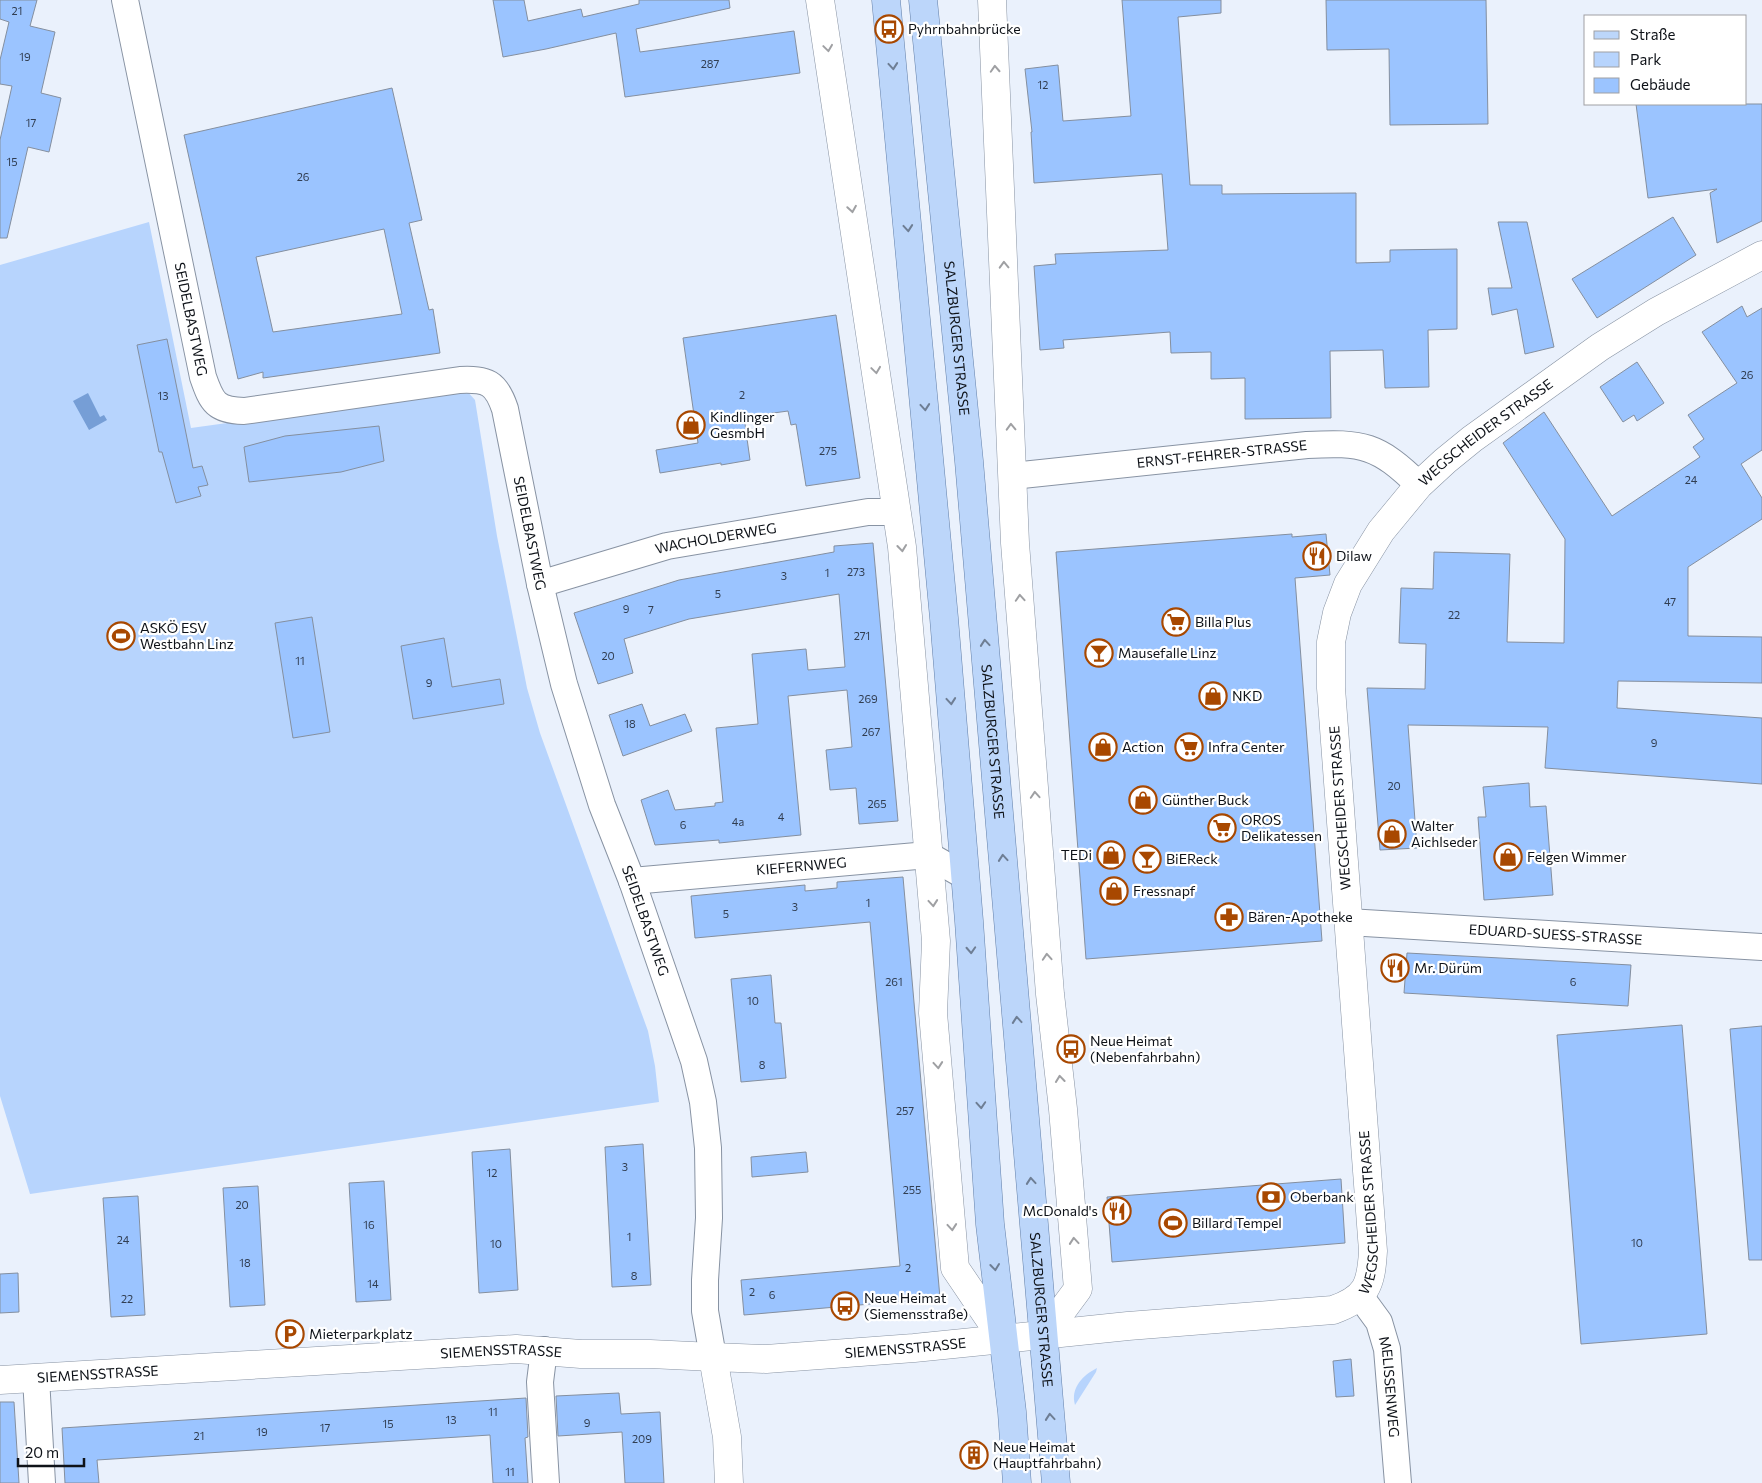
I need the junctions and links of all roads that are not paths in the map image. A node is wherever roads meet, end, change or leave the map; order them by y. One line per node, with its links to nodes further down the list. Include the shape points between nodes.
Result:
1 (125, 0): 10 (street, SEIDELBASTWEG, via 209,396 220,407 244,411 460,380 478,379 491,384 505,409)
2 (820, 0): 9 (street, one-way to 9)
3 (886, 0): 12 (main road, one-way to 12)
4 (923, 0): 17 (main road, SALZBURGER STRASSE, one-way to 4, via 969,461)
5 (992, 0): 7 (street, one-way to 5)
6 (1762, 255): 8 (street, WEGSCHEIDER STRASSE, via 1656,312 1600,347 1472,439)
7 (1013, 476): 8 (street, ERNST-FEHRER-STRASSE, via 1341,444 1363,446 1383,454); 17 (street, one-way to 7, via 1078,1289 1050,994)
8 (1419, 485): 14 (street, WEGSCHEIDER STRASSE, via 1381,531 1348,584 1337,613 1332,642 1331,688)
9 (897, 512): 10 (street, WACHOLDERWEG, via 868,512 667,546); 11 (street, one-way to 11)
10 (540, 584): 13 (street, SEIDELBASTWEG, via 583,749)
11 (928, 854): 12 (street); 13 (street, KIEFERNWEG); 18 (street, one-way to 18, via 936,941 933,1013 955,1268)
12 (966, 876): 18 (main road, one-way to 18, via 990,1224)
13 (632, 881): 20 (street, SEIDELBASTWEG, via 681,1020 703,1102 708,1148 709,1218 705,1311)
14 (1348, 922): 15 (street, EDUARD-SUESS-STRASSE); 16 (street, WEGSCHEIDER STRASSE, via 1372,1251 1372,1273)
15 (1762, 947)
16 (1360, 1296): 17 (street, WEGSCHEIDER STRASSE, via 1333,1310); 28 (street, MELISSENWEG, via 1379,1322 1387,1349)
17 (1044, 1335): 18 (street, WEGSCHEIDER STRASSE); 27 (main road, SALZBURGER STRASSE, one-way to 17)
18 (1003, 1339): 20 (street, SIEMENSSTRASSE, via 766,1359); 26 (main road)
19 (544, 1350): 20 (street, SIEMENSSTRASSE); 21 (street, SIEMENSSTRASSE, via 516,1349); 24 (street, via 540,1382)
20 (713, 1357): 25 (street, via 726,1437)
21 (36, 1378): 22 (street, SIEMENSSTRASSE); 23 (street)
22 (0, 1380)
23 (42, 1483)
24 (546, 1483)
25 (729, 1483)
26 (1017, 1483)
27 (1056, 1483)
28 (1398, 1483)

